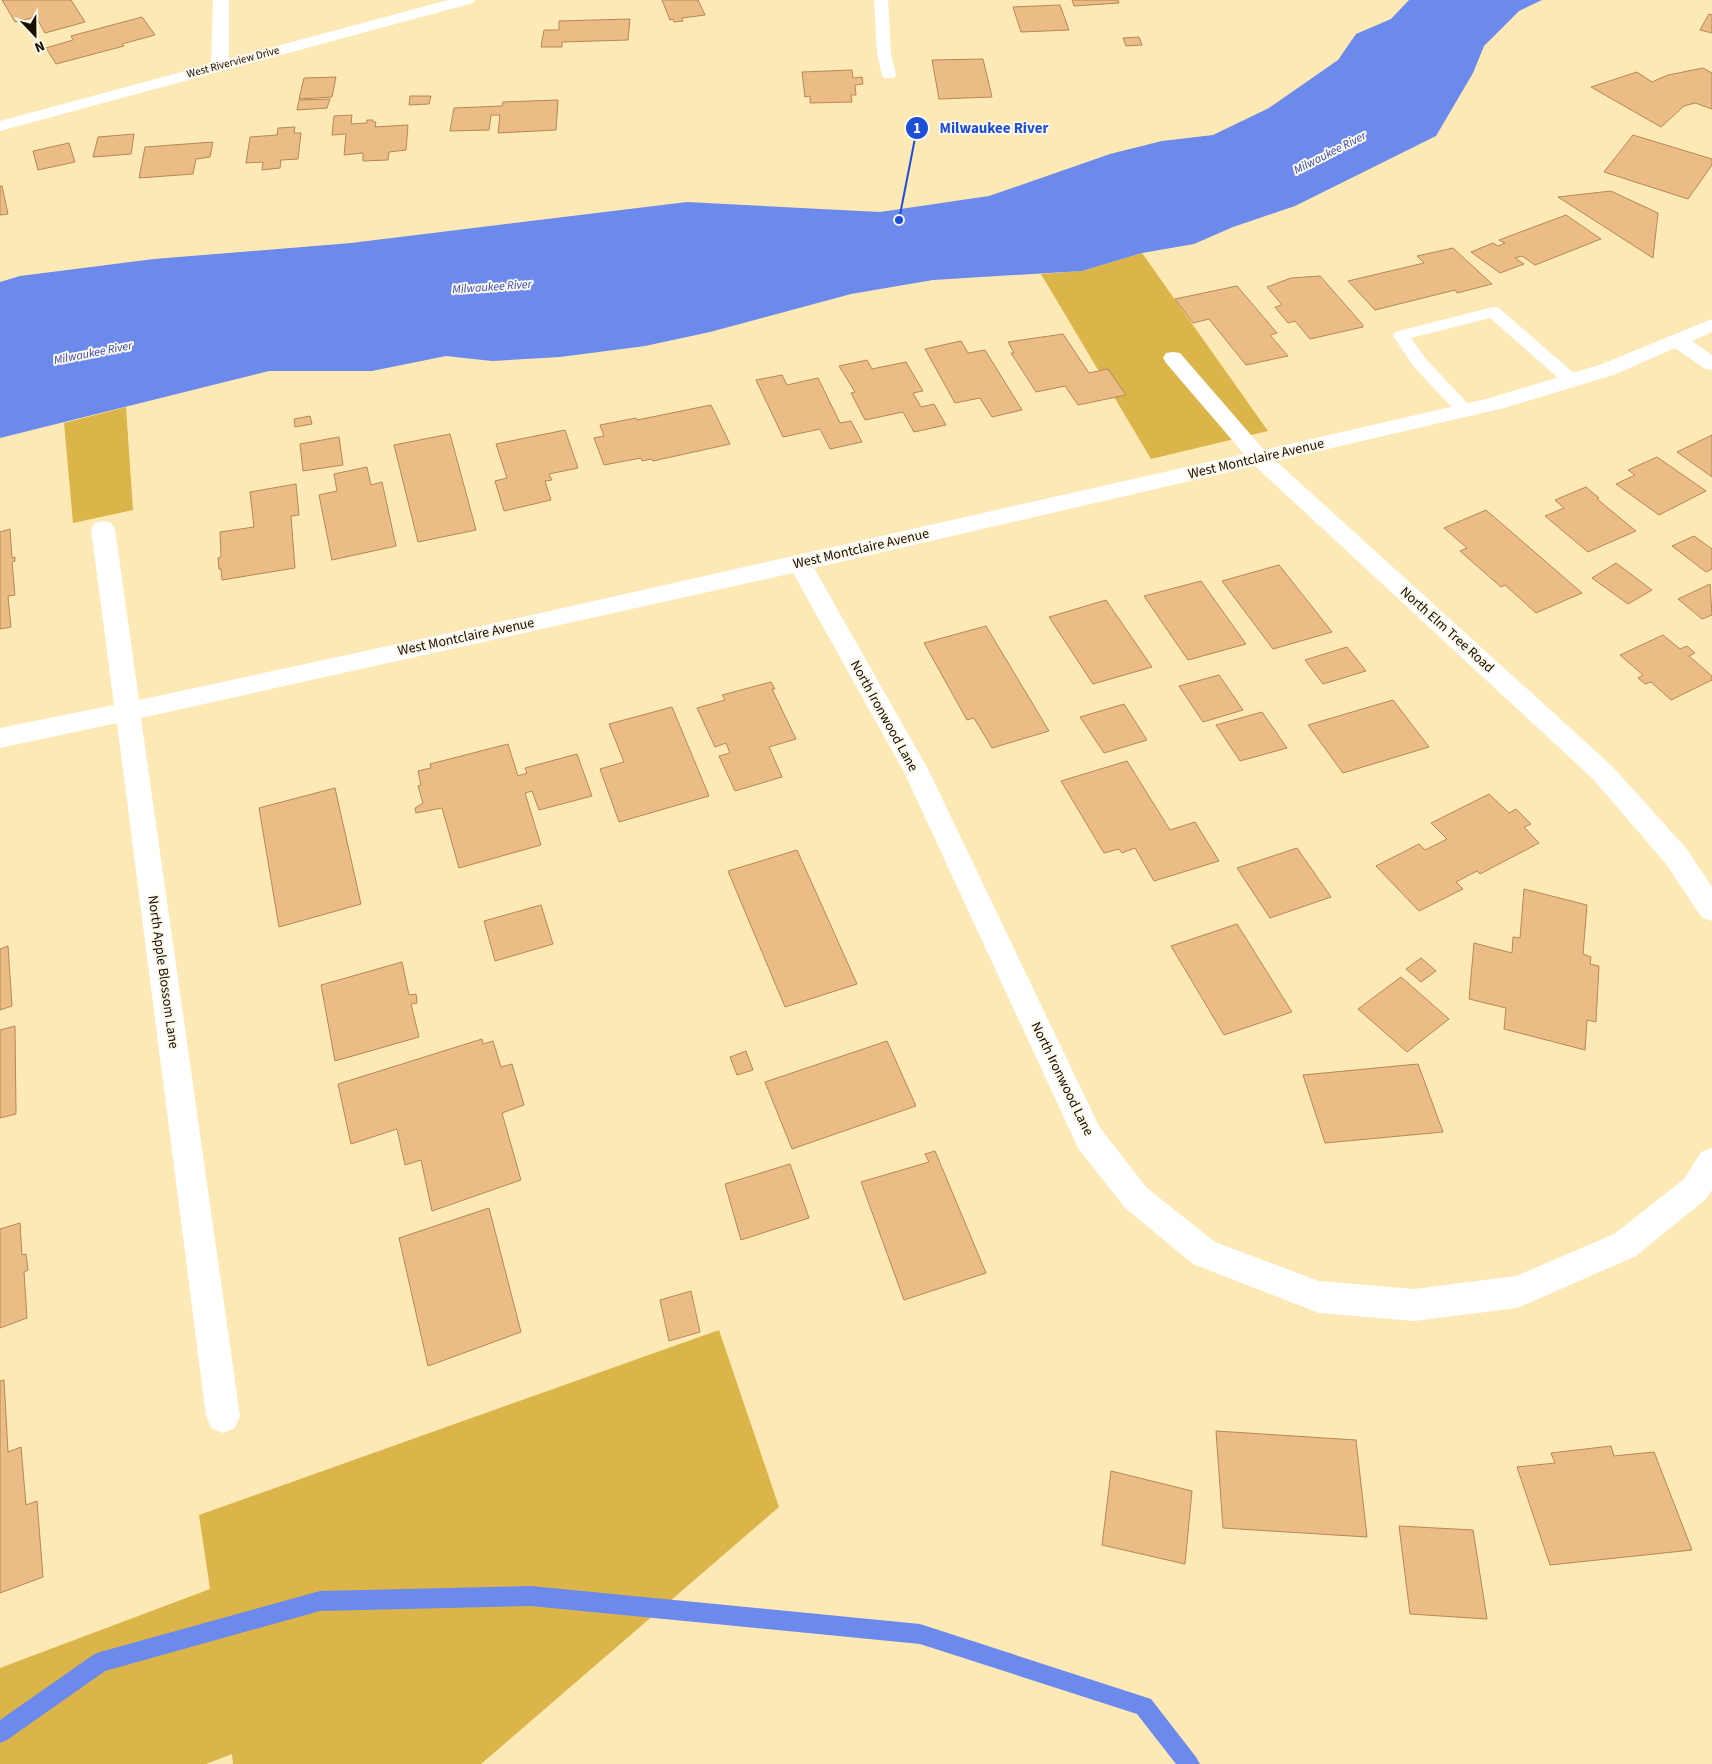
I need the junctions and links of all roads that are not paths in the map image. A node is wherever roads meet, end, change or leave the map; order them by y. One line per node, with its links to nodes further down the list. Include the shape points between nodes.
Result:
1 (221, 0): 4 (street)
2 (467, 0): 4 (street, West Riverview Drive)
3 (881, 0): 5 (lane)
4 (220, 66): 6 (street, West Riverview Drive)
5 (888, 75)
6 (0, 126)
7 (1712, 325): 8 (street, West Montclaire Avenue)
8 (1676, 340): 10 (street); 11 (street, West Montclaire Avenue, via 1609,369)
9 (1173, 358): 13 (street, North Elm Tree Road)
10 (1712, 364)
11 (1571, 380): 12 (street, West Montclaire Avenue); 12 (lane, via 1493,312 1401,336 1420,364)
12 (1465, 411): 13 (street, West Montclaire Avenue)
13 (1260, 459): 15 (street, West Montclaire Avenue); 18 (street, North Elm Tree Road, via 1603,773 1676,856)
14 (103, 529): 16 (street, North Apple Blossom Lane)
15 (799, 563): 16 (street, West Montclaire Avenue); 19 (street, North Ironwood Lane, via 916,772 1089,1138 1136,1198 1204,1253 1319,1297 1414,1305 1517,1292 1625,1245 1695,1189)
16 (128, 712): 17 (street, West Montclaire Avenue); 20 (street, North Apple Blossom Lane)
17 (0, 738)
18 (1712, 910)
19 (1712, 1162)
20 (222, 1416)

